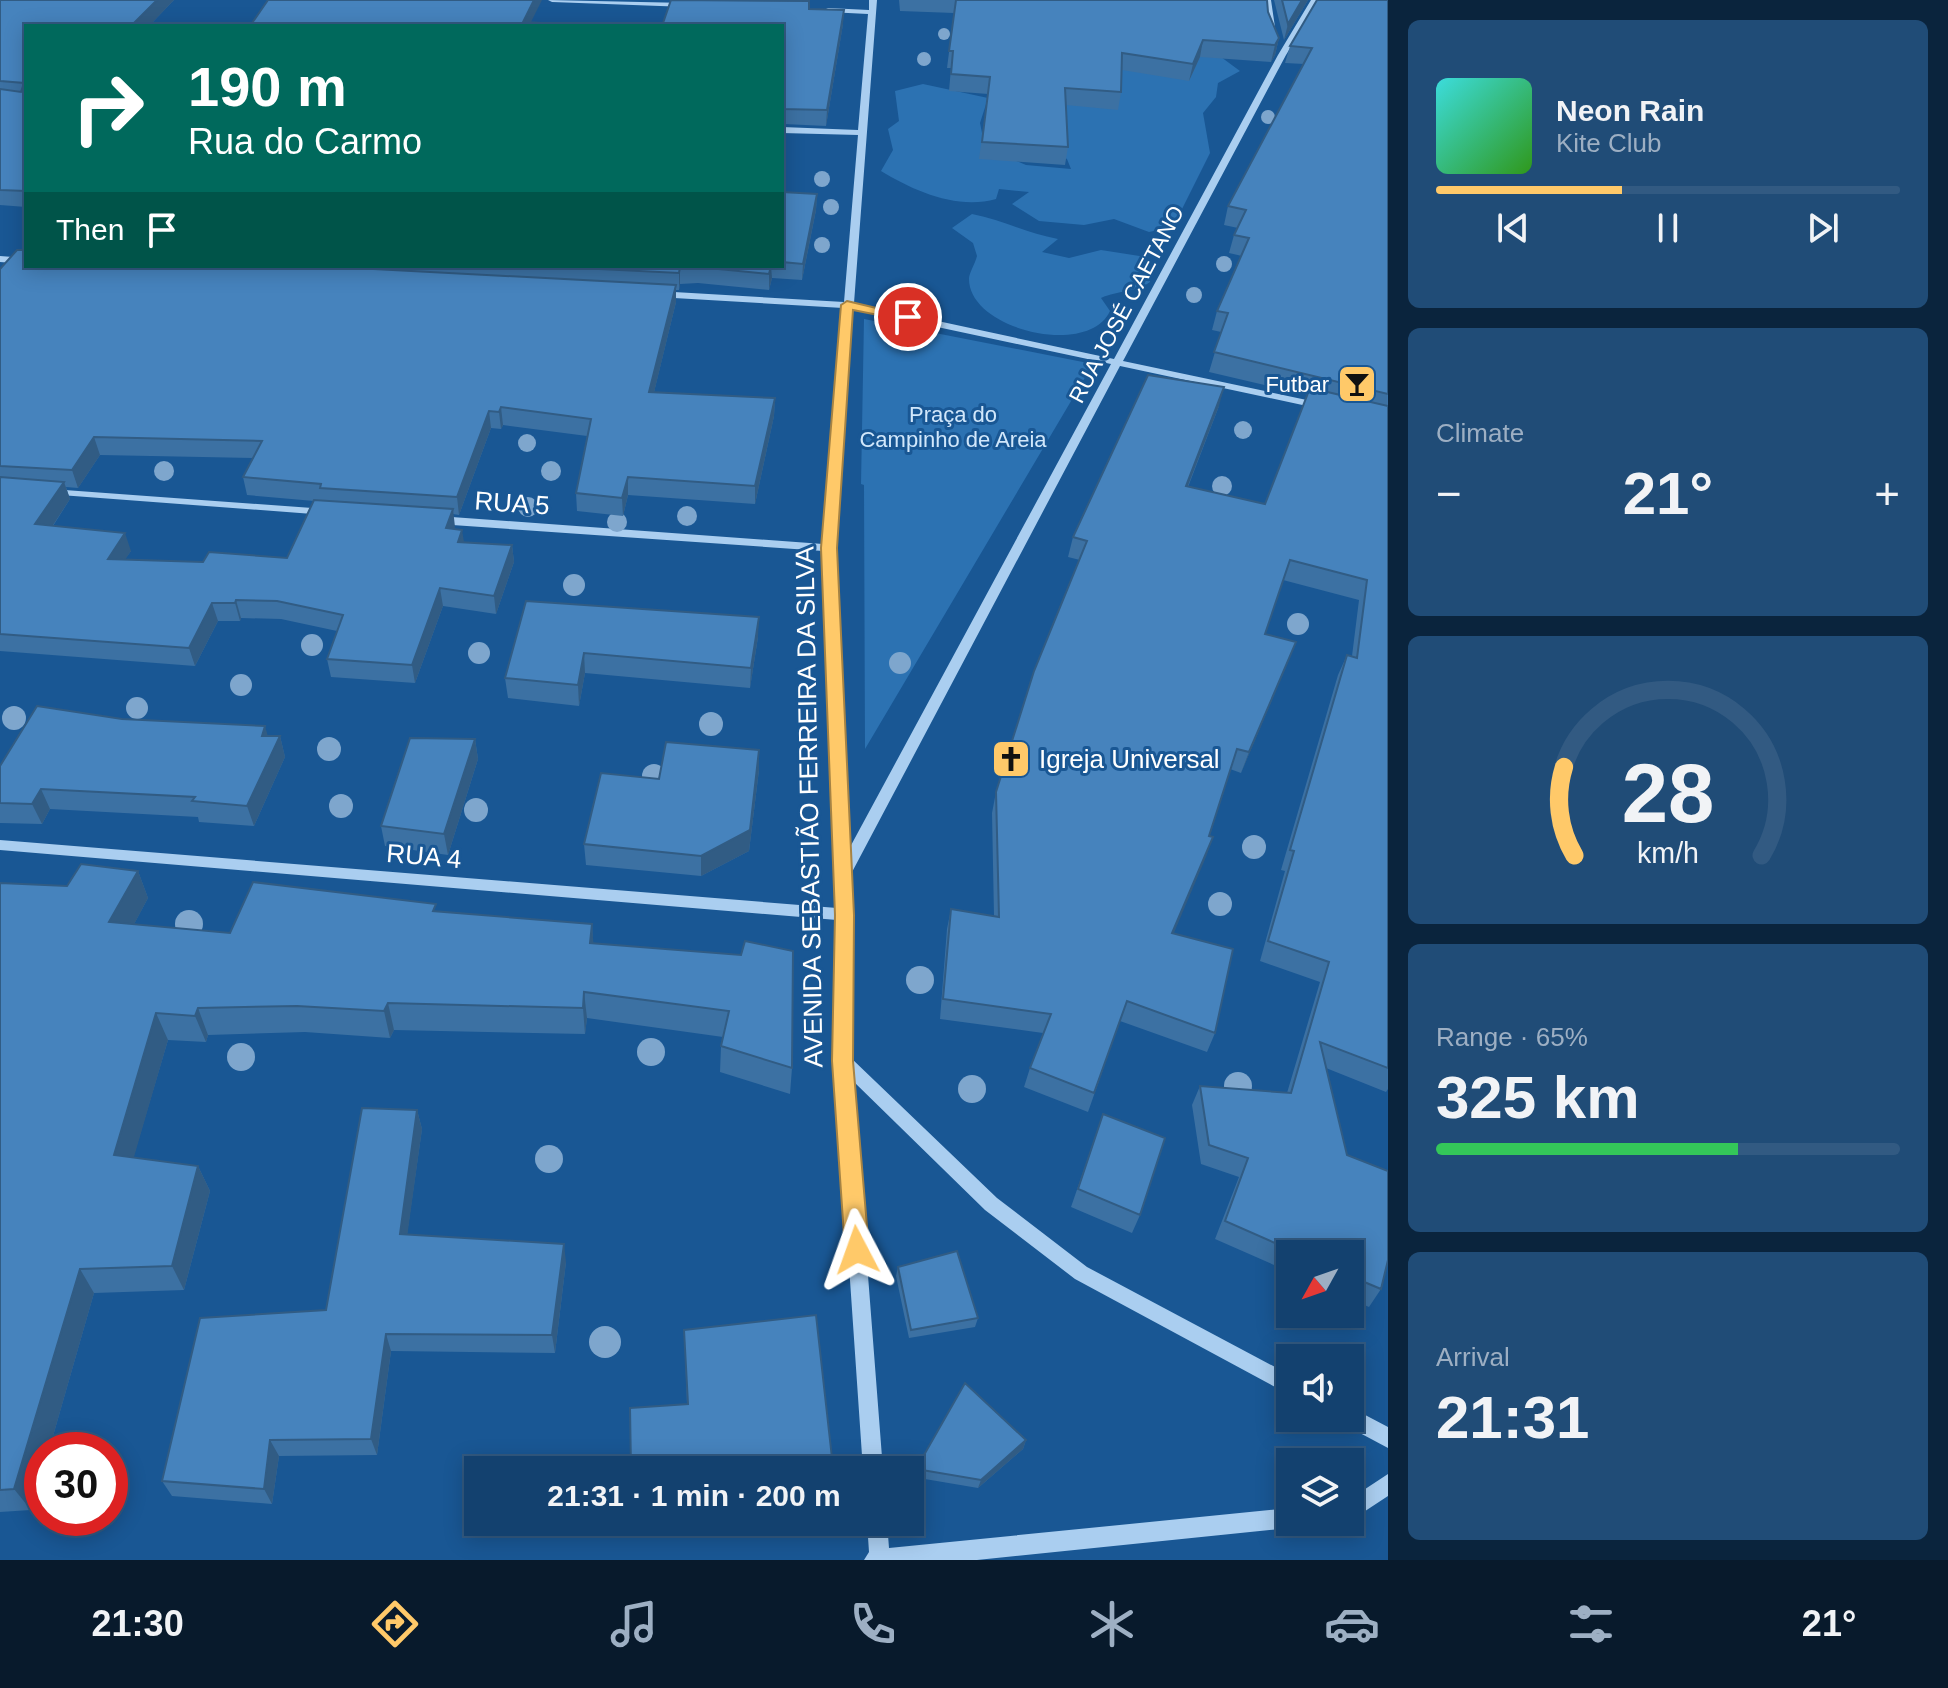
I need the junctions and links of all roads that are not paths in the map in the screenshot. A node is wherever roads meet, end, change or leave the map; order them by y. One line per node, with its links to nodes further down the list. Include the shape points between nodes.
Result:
1 (552, 0): 4 (street)
2 (1267, 0): 7 (street, via 1271,27)
3 (1315, 0): 7 (street, RUA JOSÉ CAETANO)
4 (696, 5)
5 (872, 6): 6 (street); 9 (street, AVENIDA SEBASTIÃO FERREIRA DA SILVA)
6 (824, 10)
7 (1282, 49): 14 (street, RUA JOSÉ CAETANO)
8 (784, 130): 9 (street)
9 (863, 133): 13 (street, AVENIDA SEBASTIÃO FERREIRA DA SILVA)
10 (0, 259): 11 (street)
11 (24, 261)
12 (644, 294): 13 (street)
13 (847, 305): 14 (street); 19 (street, AVENIDA SEBASTIÃO FERREIRA DA SILVA)
14 (1120, 360): 15 (street); 21 (street, RUA JOSÉ CAETANO)
15 (1328, 407)
16 (32, 490): 17 (street)
17 (335, 512)
18 (430, 519): 19 (street, RUA 5)
19 (829, 548): 21 (street, AVENIDA SEBASTIÃO FERREIRA DA SILVA)
20 (0, 845): 22 (street, RUA 4)
21 (842, 877): 22 (street, AVENIDA SEBASTIÃO FERREIRA DA SILVA)
22 (845, 915): 23 (street, AVENIDA SEBASTIÃO FERREIRA DA SILVA)
23 (843, 1061): 24 (street, via 991,1204 1081,1273); 27 (street, AVENIDA SEBASTIÃO FERREIRA DA SILVA)
24 (1276, 1377)
25 (1364, 1425): 26 (street)
26 (1388, 1438)
27 (872, 1456)
28 (1388, 1484): 29 (street)
29 (1364, 1501)
30 (1276, 1519): 33 (street)
31 (878, 1536): 33 (street)
32 (874, 1560): 33 (street)
33 (880, 1560)

